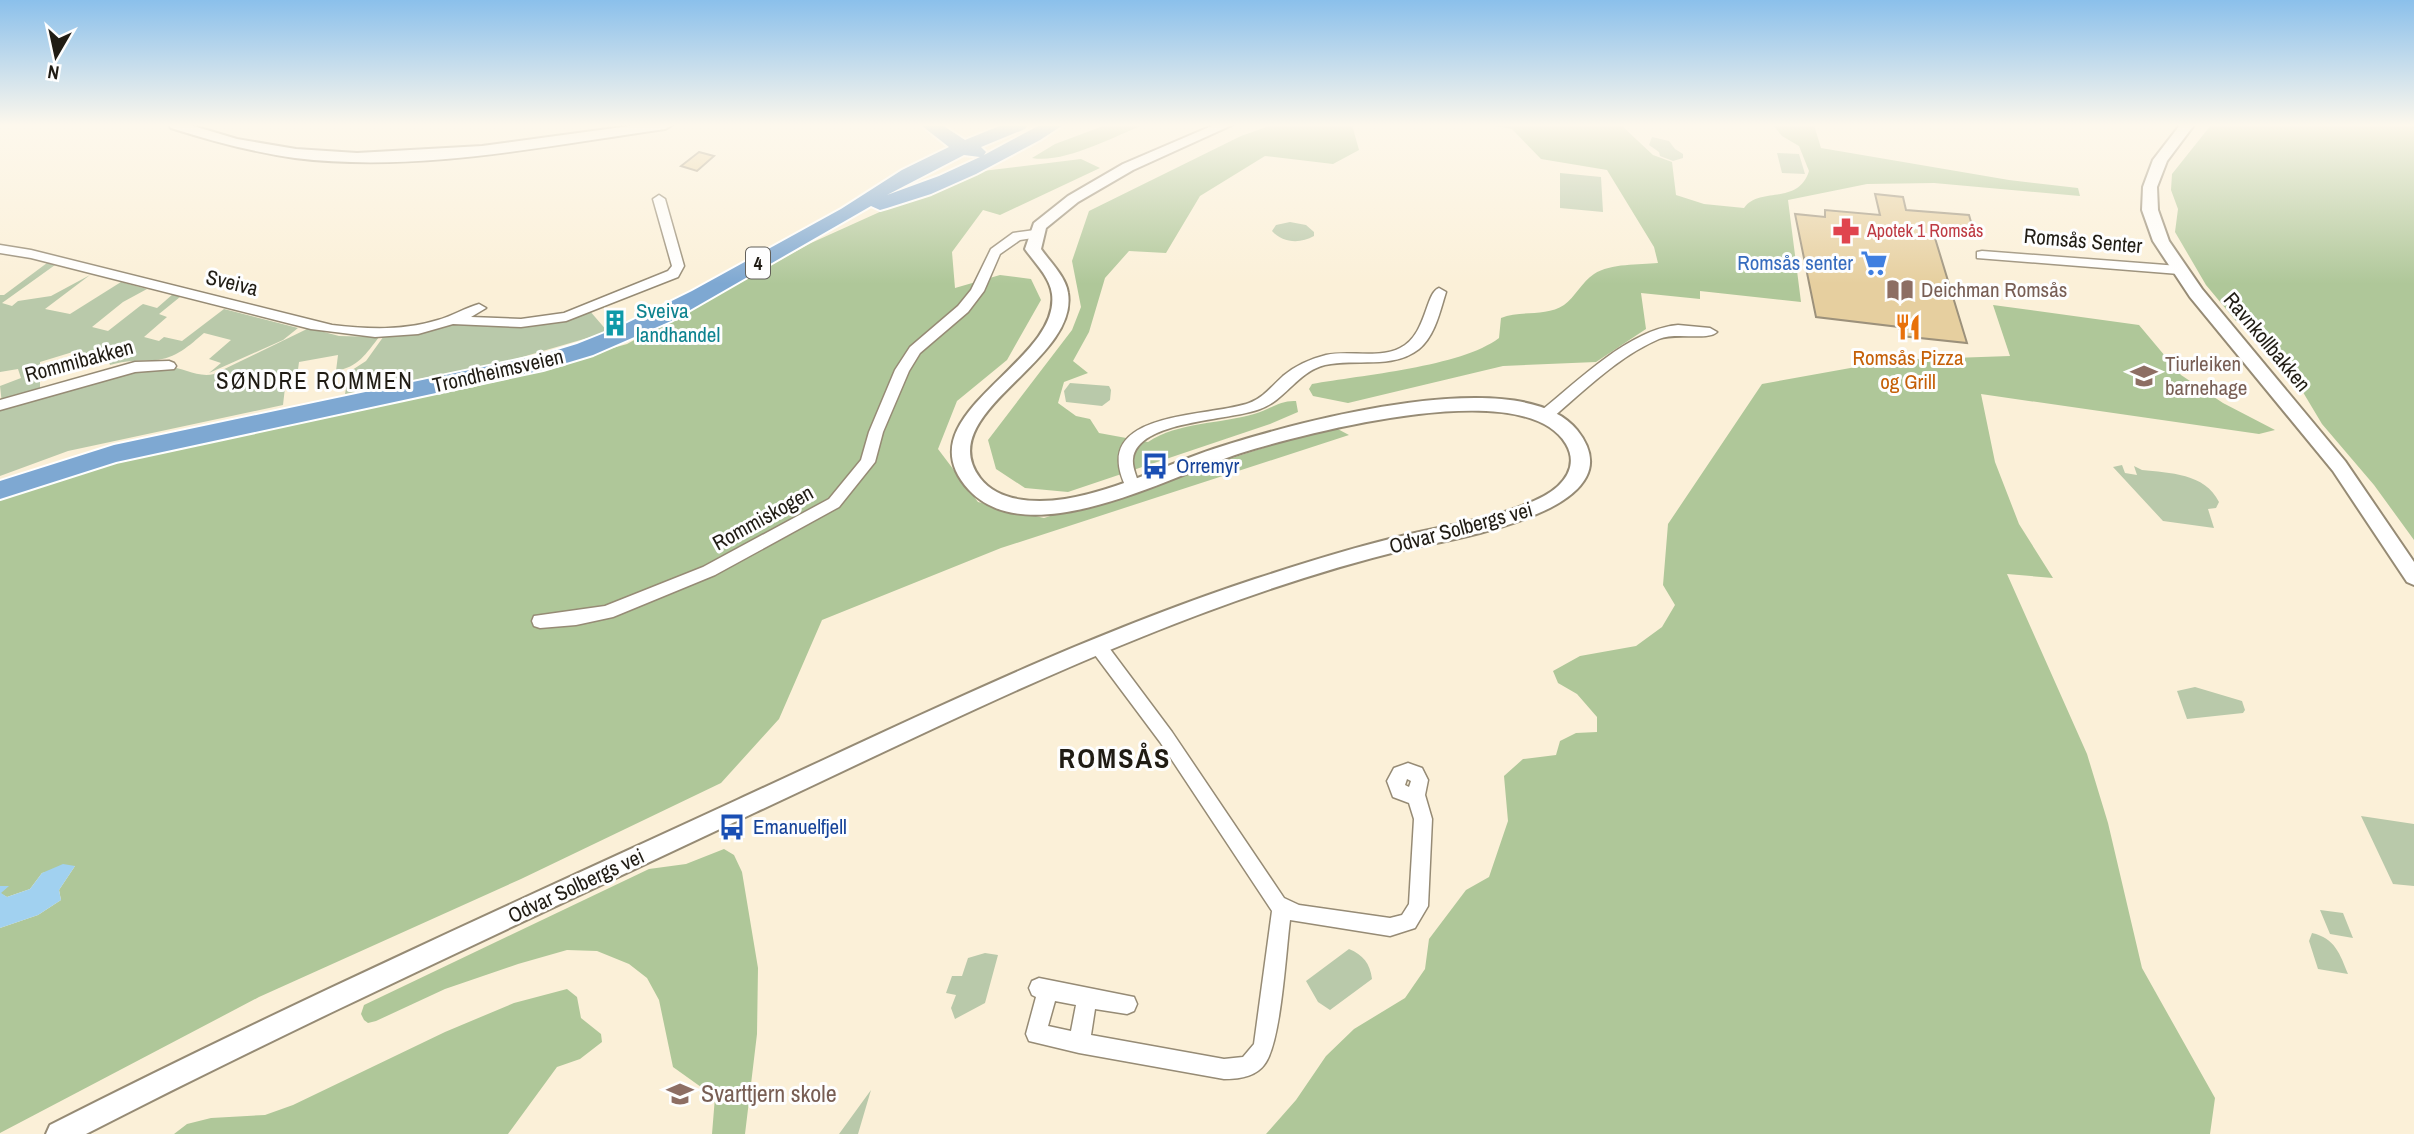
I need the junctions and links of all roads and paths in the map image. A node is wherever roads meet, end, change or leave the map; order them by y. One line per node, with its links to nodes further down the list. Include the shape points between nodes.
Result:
1 (908, 178): 6 (highway)
2 (944, 178): 6 (highway, Trondheimsveien / 4, via 897,200)
3 (1109, 178): 7 (street, via 1044,219)
4 (2153, 178): 10 (street, Ravnkollbakken, via 2149,199 2157,232)
5 (659, 199): 13 (street, Sveiva, via 678,266 673,274 566,317 521,323)
6 (848, 213): 19 (highway, Trondheimsveien / 4, via 662,318 585,350 114,454)
7 (1035, 234): 18 (street, Odvar Solbergs vei, via 1036,256 1059,288 1059,315 1043,342 971,421 962,447 967,474 986,494 1020,507 1061,506); 21 (street, Rommiskogen, via 1017,236 995,252 963,309 915,350 876,432 868,463 834,503 709,571 607,612)
8 (0, 249): 13 (street, Sveiva, via 325,328 386,333 431,329)
9 (1982, 255): 10 (street, Romsås Senter)
10 (2179, 270): 20 (street, Ravnkollbakken, via 2339,466)
11 (1439, 292): 18 (street, via 1424,332 1410,348 1387,356 1324,361 1292,375 1256,406 1145,431 1130,443 1123,458)
12 (479, 308): 13 (street, Sveiva)
13 (455, 321)
14 (1710, 332): 17 (street, via 1657,334)
15 (169, 366): 16 (street, Rommibakken, via 135,367)
16 (0, 405)
17 (1547, 414): 18 (street, Odvar Solbergs vei, via 1516,405 1483,404 1359,418 1262,440); 22 (street, Odvar Solbergs vei, via 1572,437 1580,467 1572,485 1546,505 1286,576)
18 (1132, 485)
19 (0, 490)
20 (2414, 577)
21 (540, 621)
22 (1098, 646): 24 (street); 28 (street, Odvar Solbergs vei, via 271,1028)
23 (1415, 793): 24 (street, via 1423,819 1419,900 1412,919 1400,926 1371,926)
24 (1282, 908): 27 (street, via 1264,1044 1254,1062 1224,1069)
25 (1087, 998): 26 (street); 27 (street); 27 (street, via 1043,989 1036,1034)
26 (1128, 1004)
27 (1079, 1042)
28 (59, 1134)

